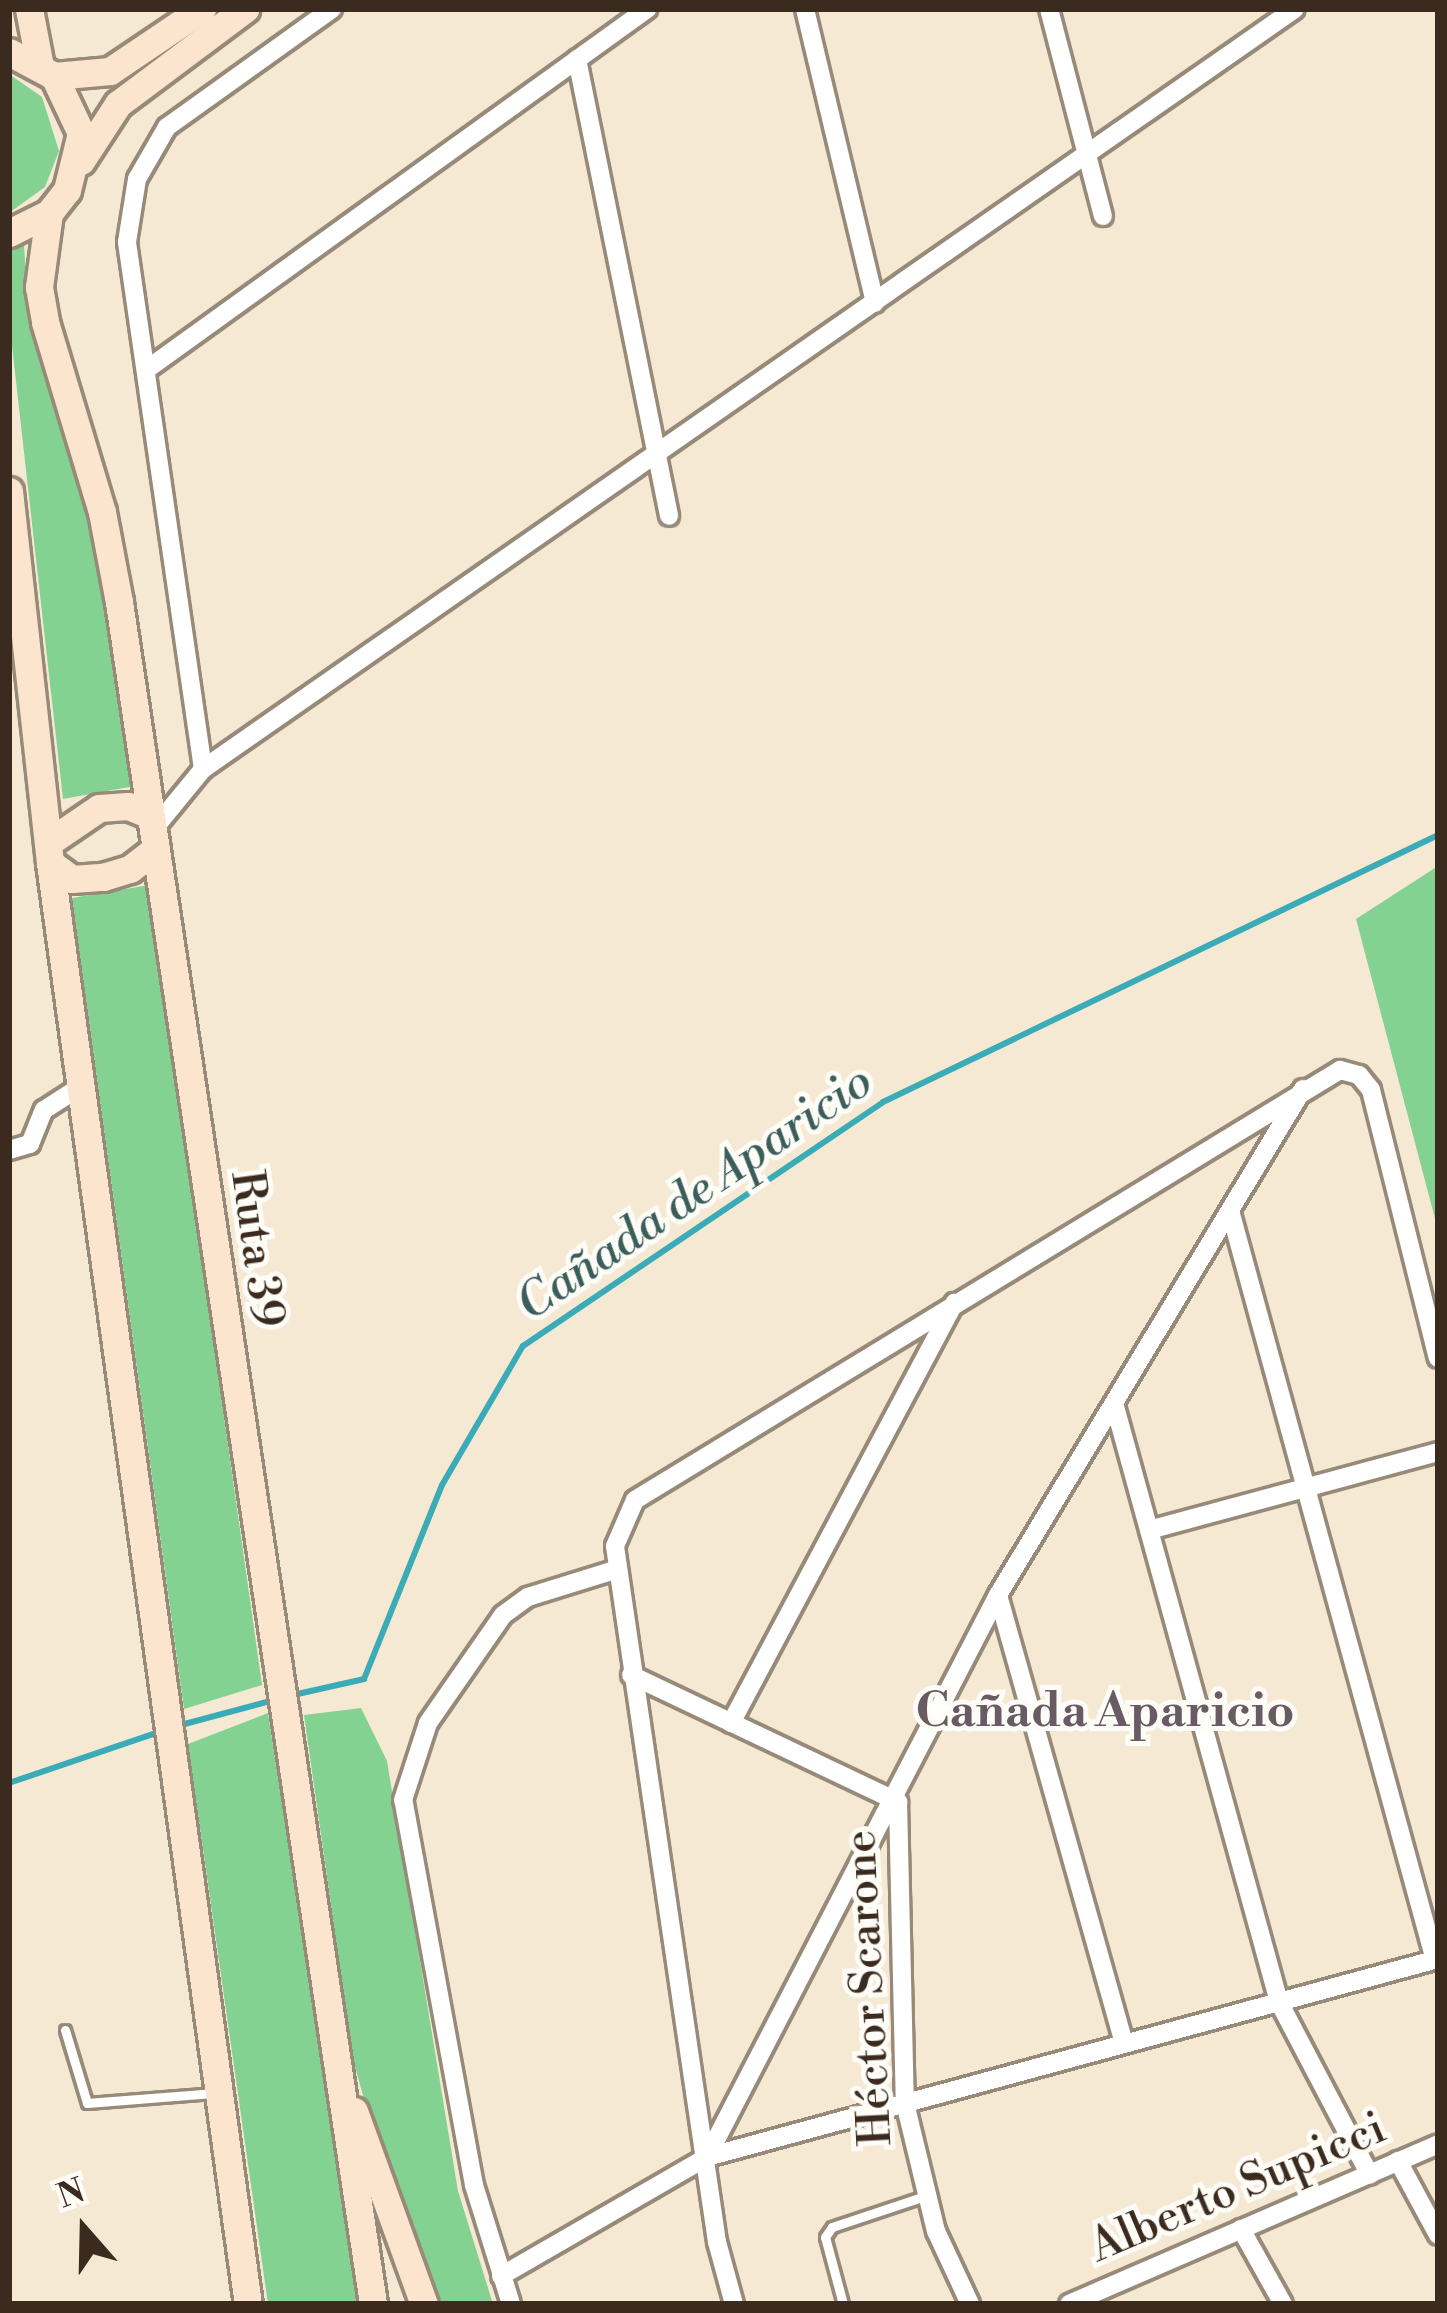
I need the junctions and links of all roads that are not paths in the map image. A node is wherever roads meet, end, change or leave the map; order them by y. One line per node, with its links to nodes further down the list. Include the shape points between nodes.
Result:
1 (29, 9): 11 (main road)
2 (202, 9): 11 (main road, via 110,71)
3 (244, 9): 13 (main road, via 118,104)
4 (332, 9): 18 (street, via 167,127 137,179 127,242)
5 (646, 9): 10 (street)
6 (805, 9): 17 (street)
7 (1049, 9): 12 (street)
8 (1295, 9): 12 (street)
9 (9, 52): 11 (main road)
10 (577, 59): 18 (street); 19 (street)
11 (47, 71): 13 (main road, via 81,133)
12 (1086, 153): 15 (street); 17 (street)
13 (79, 165): 14 (main road)
14 (50, 213): 16 (main road); 23 (main road, Ruta 39, via 39,287 102,512)
15 (1103, 216)
16 (9, 233)
17 (874, 302): 19 (street)
18 (146, 370): 22 (street)
19 (655, 448): 21 (street); 22 (street)
20 (9, 491): 24 (main road)
21 (669, 516)
22 (203, 769): 23 (street)
23 (153, 831): 24 (main road, via 128,806 99,808); 24 (main road, via 130,869 103,877 73,879); 42 (main road, Ruta 39)
24 (50, 853): 25 (main road)
25 (83, 1085): 27 (street, via 44,1110 30,1144); 45 (main road)
26 (1306, 1085): 28 (street); 29 (street); 30 (street, via 1354,1072 1371,1090)
27 (9, 1150)
28 (1231, 1214): 31 (street); 33 (street)
29 (956, 1300): 35 (street, via 634,1500 620,1526); 38 (street)
30 (1438, 1358)
31 (1114, 1402): 34 (street); 36 (street)
32 (1438, 1452): 33 (street)
33 (1302, 1488): 34 (street); 40 (street)
34 (1149, 1530): 41 (street)
35 (618, 1569): 37 (street); 54 (street, via 528,1597 503,1615 428,1723 408,1770 412,1846 474,2185)
36 (998, 1595): 39 (street); 44 (street)
37 (631, 1675): 38 (street); 48 (street)
38 (731, 1723): 39 (street)
39 (898, 1802): 46 (street, Héctor Scarone); 48 (street)
40 (1436, 1959): 41 (street)
41 (1279, 2002): 44 (street); 50 (street)
42 (326, 2024): 56 (main road, Ruta 39); 57 (main road)
43 (65, 2030): 45 (lane, via 87,2103)
44 (1124, 2044): 46 (street)
45 (218, 2092): 55 (main road)
46 (905, 2103): 48 (street); 51 (street, Héctor Scarone)
47 (1438, 2144): 49 (street, Alberto Supicci)
48 (707, 2158): 54 (street); 59 (street)
49 (1398, 2162): 50 (street, Alberto Supicci); 53 (street)
50 (1370, 2174): 52 (street, Alberto Supicci)
51 (925, 2196): 60 (lane, via 825,2237); 61 (street, Héctor Scarone)
52 (1241, 2229): 62 (street, Alberto Supicci); 63 (street)
53 (1438, 2235)
54 (501, 2276): 58 (street)
55 (248, 2304)
56 (373, 2304)
57 (424, 2304)
58 (511, 2304)
59 (734, 2304)
60 (843, 2304)
61 (970, 2304)
62 (1069, 2304)
63 (1282, 2304)

